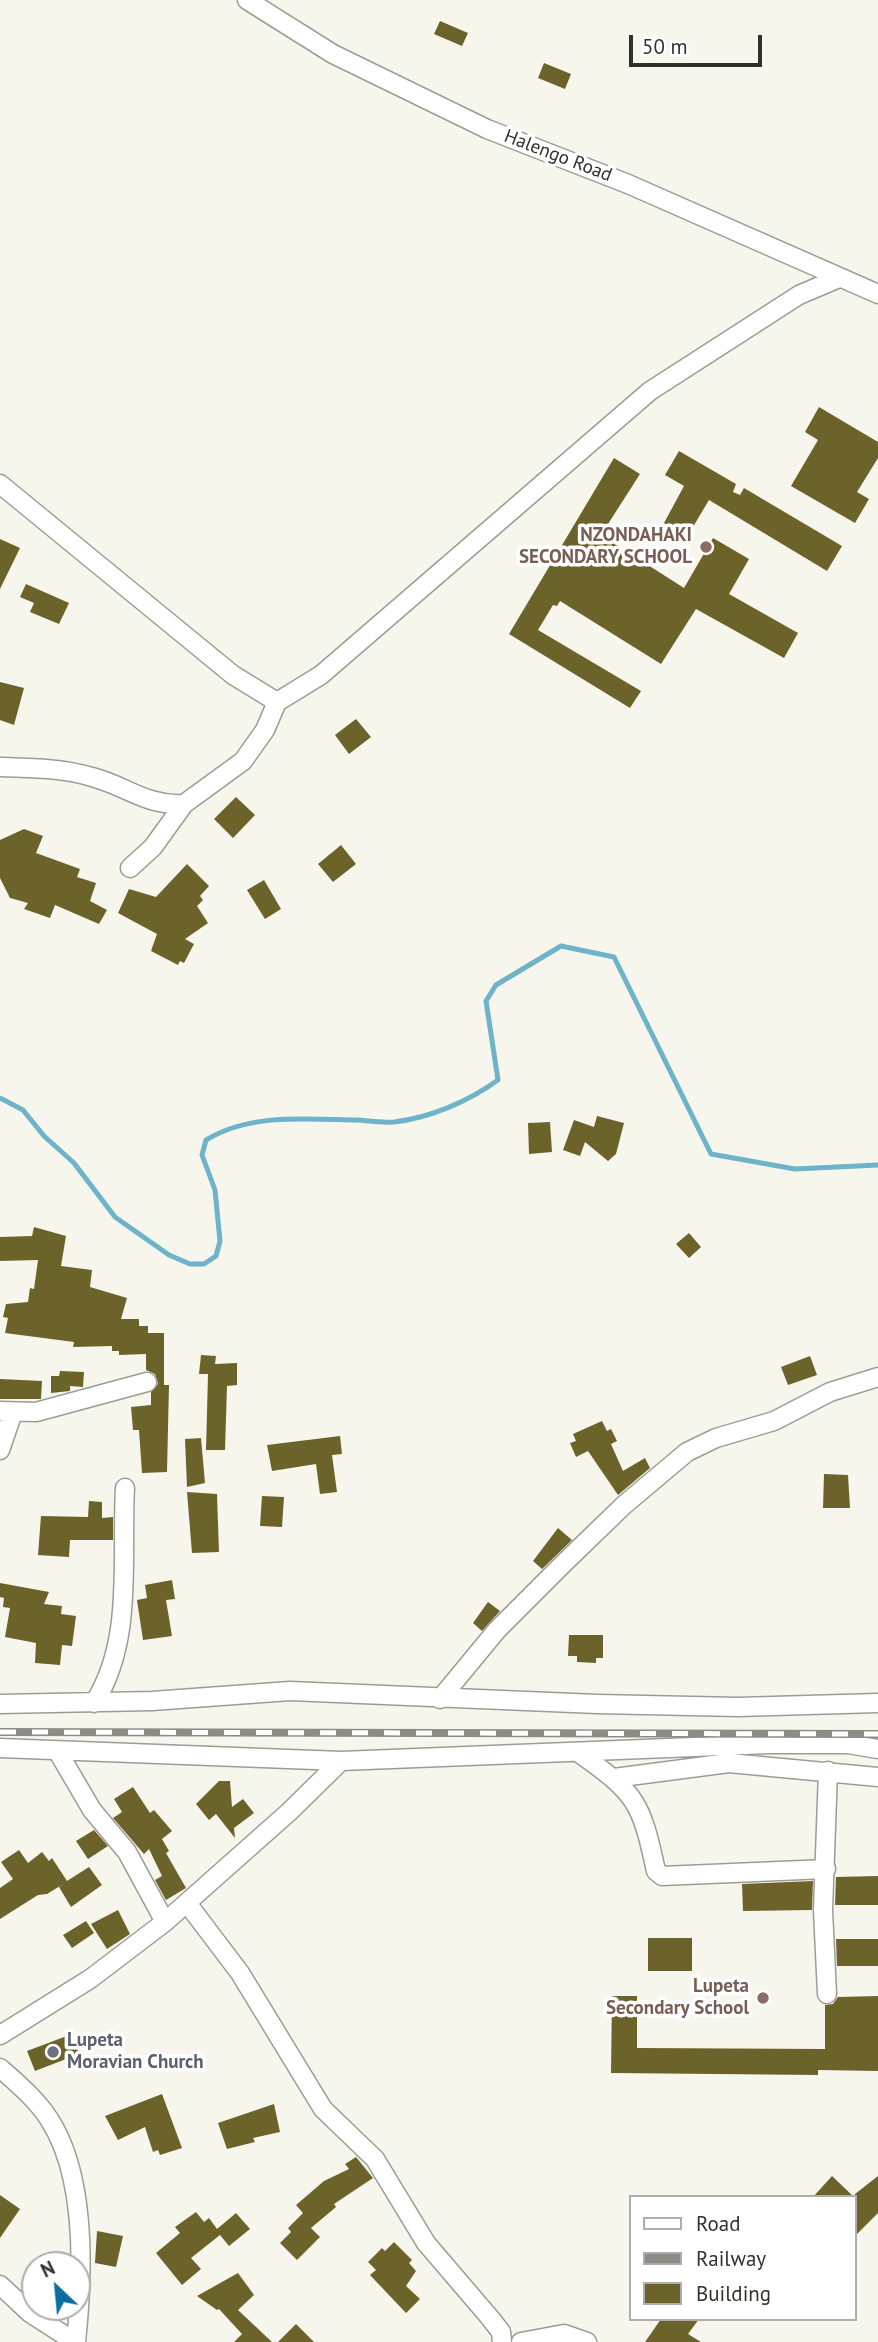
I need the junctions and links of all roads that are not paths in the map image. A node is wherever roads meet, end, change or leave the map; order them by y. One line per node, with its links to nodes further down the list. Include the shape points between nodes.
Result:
1 (247, 0): 2 (street, Halengo Road, via 333,54 487,129 628,184)
2 (839, 278): 3 (street, Halengo Road); 5 (street, via 799,295 650,391 321,675)
3 (878, 294)
4 (0, 484): 5 (street, via 233,675)
5 (277, 702): 7 (street, via 265,730 243,761)
6 (0, 767): 7 (street, via 94,777 150,802)
7 (184, 804): 8 (street)
8 (130, 868)
9 (878, 1377): 14 (street, via 830,1392 774,1421 687,1452 582,1545 497,1630)
10 (147, 1382): 11 (street, via 36,1412)
11 (6, 1411): 12 (street)
12 (0, 1450)
13 (125, 1488): 15 (street, via 119,1640 107,1683)
14 (440, 1699): 15 (street, via 290,1690); 16 (street, via 738,1707)
15 (94, 1703): 17 (street)
16 (878, 1703)
17 (0, 1704)
18 (0, 1748): 20 (street)
19 (878, 1749): 21 (street, via 781,1744)
20 (58, 1752): 22 (street); 28 (street, via 92,1810 120,1841)
21 (579, 1753): 22 (street); 25 (street)
22 (341, 1761): 27 (street)
23 (828, 1771): 24 (street); 25 (street, via 729,1763); 26 (street)
24 (878, 1777)
25 (614, 1778): 26 (street, via 636,1803 656,1871 662,1876)
26 (827, 1870): 29 (street, via 823,1910)
27 (187, 1903): 28 (street); 34 (street, via 240,1973 323,2109 375,2159 426,2243 501,2332)
28 (165, 1922): 30 (street, via 90,1979)
29 (827, 1994)
30 (0, 2035)
31 (0, 2068): 33 (street, via 49,2119 69,2165 81,2264)
32 (0, 2285): 33 (street, via 30,2313)
33 (76, 2342)
34 (502, 2342)
35 (521, 2342): 36 (street, via 564,2334)
36 (587, 2342)

